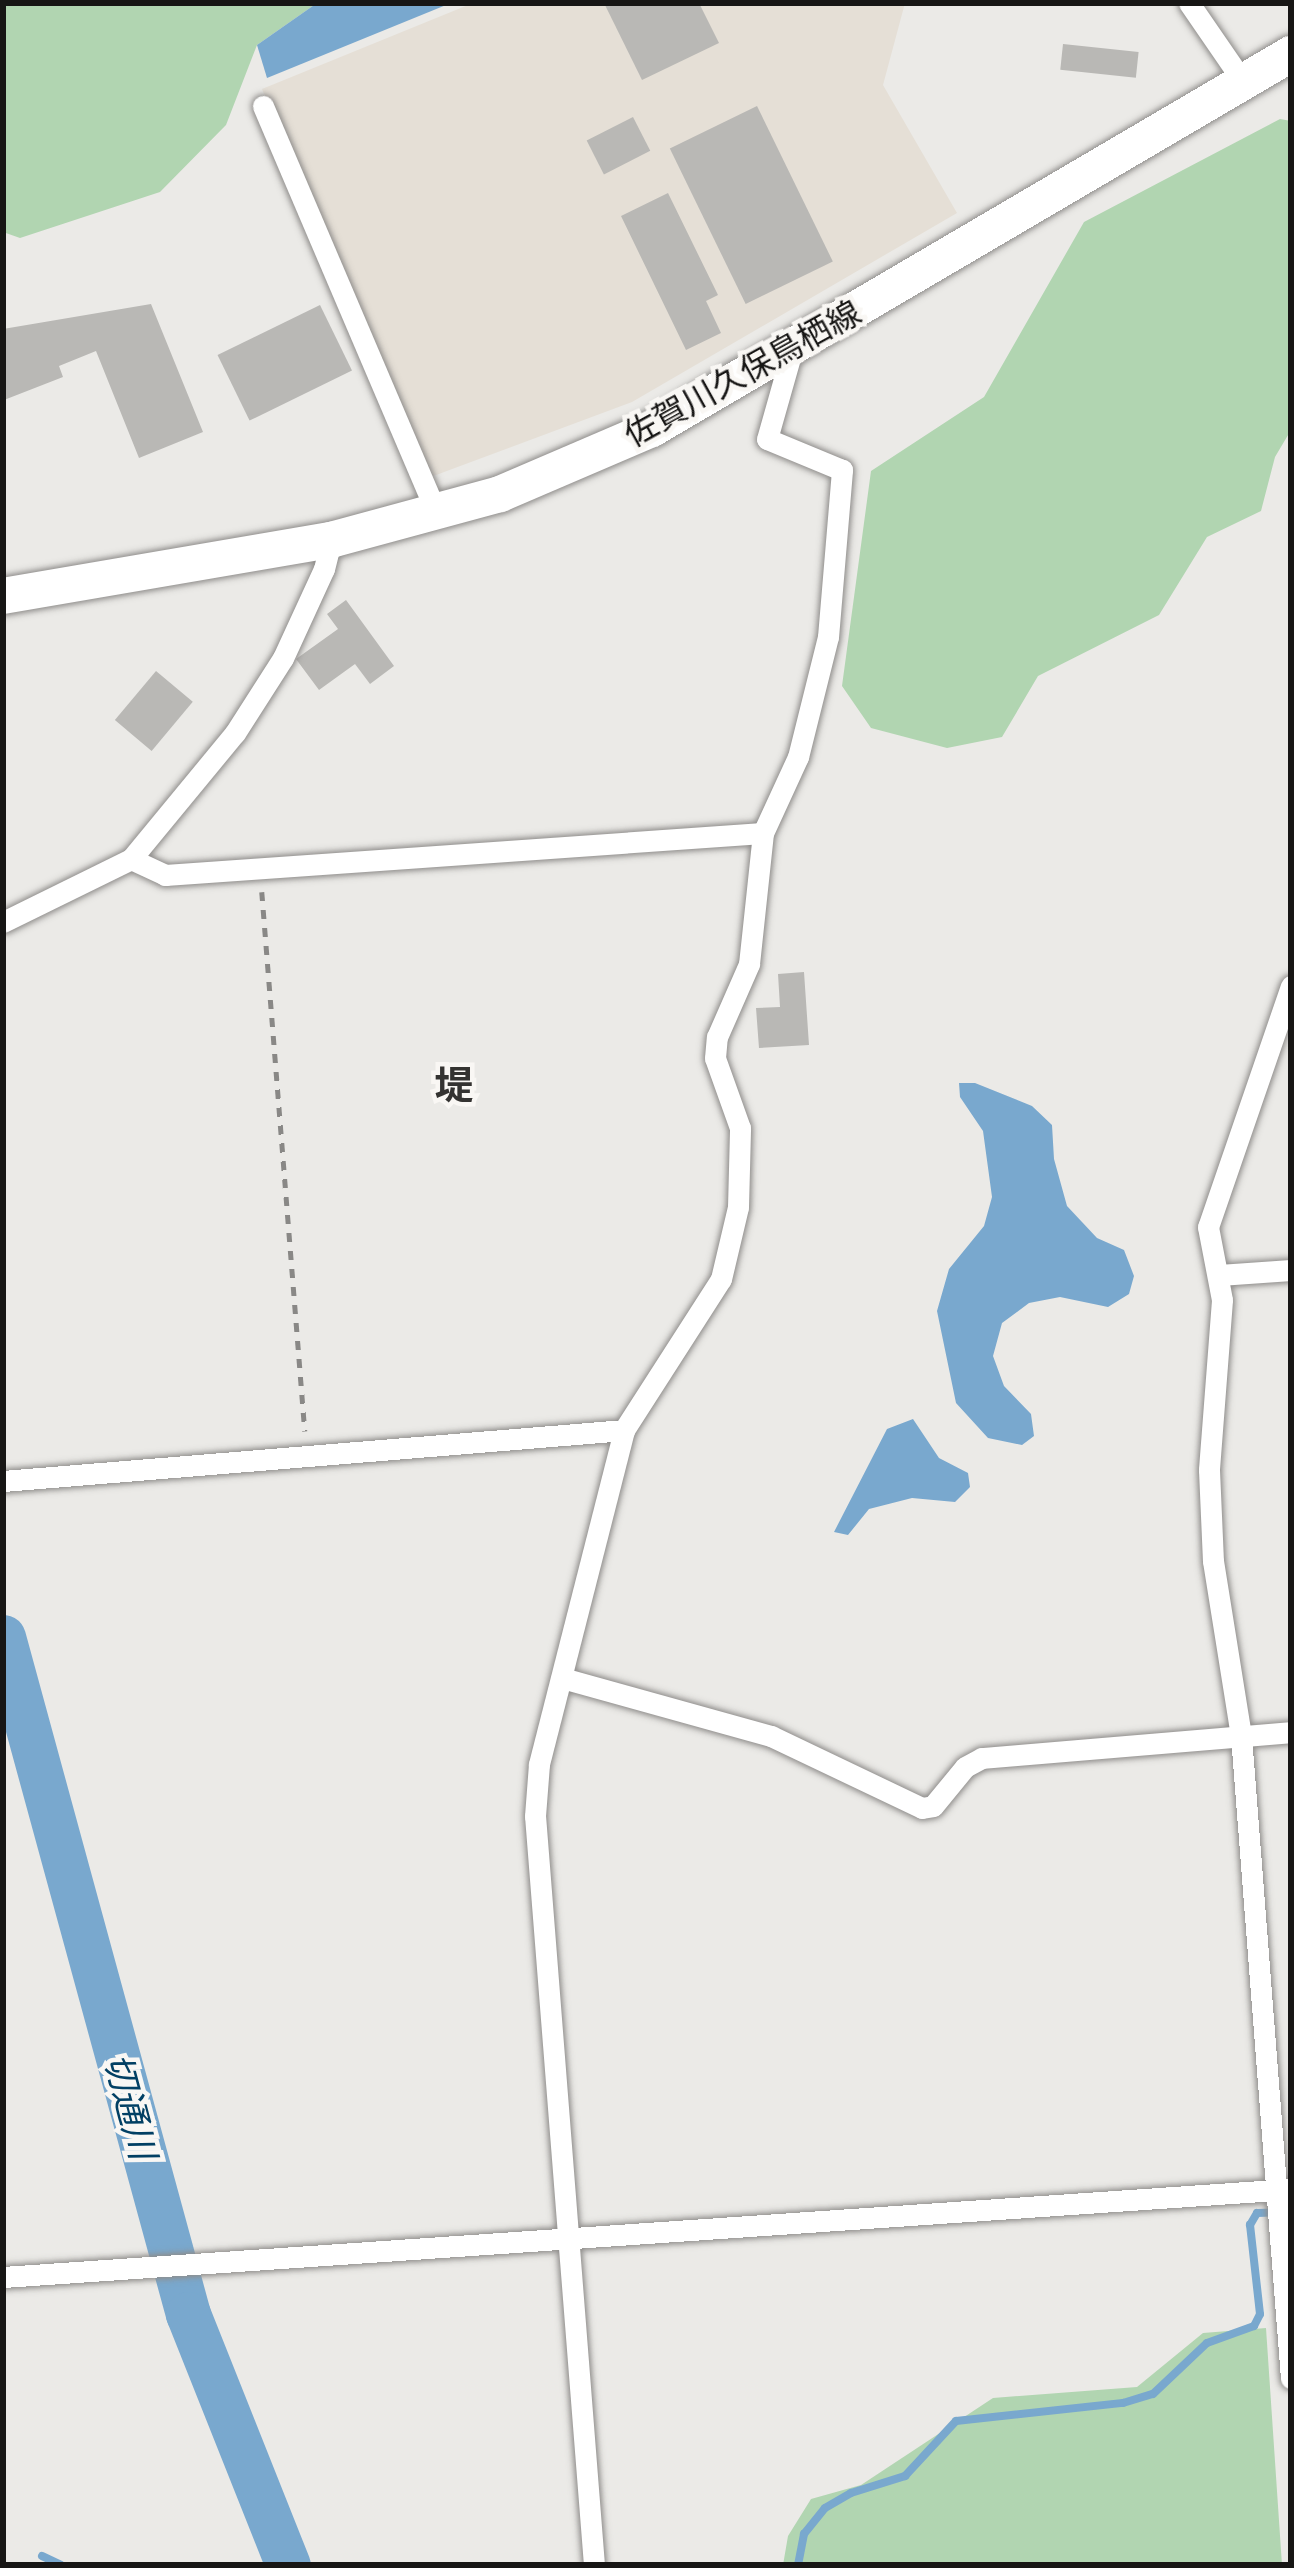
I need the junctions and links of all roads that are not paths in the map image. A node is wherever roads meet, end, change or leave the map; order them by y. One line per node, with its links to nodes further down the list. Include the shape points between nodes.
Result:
1 (1189, 3): 3 (street)
2 (1291, 54): 3 (main road, 佐賀川久保鳥栖線)
3 (1244, 83): 5 (main road, 佐賀川久保鳥栖線)
4 (262, 106): 6 (street)
5 (794, 346): 6 (main road, 佐賀川久保鳥栖線, via 652,429 500,494); 9 (street, via 767,439 842,470 829,637 798,757)
6 (436, 512): 7 (main road, 佐賀川久保鳥栖線)
7 (331, 541): 8 (main road, 佐賀川久保鳥栖線); 10 (street, via 283,658 235,733)
8 (3, 596)
9 (763, 833): 10 (street, via 164,875); 15 (street, via 749,964 715,1058 740,1128 738,1207 721,1279)
10 (131, 860): 11 (street)
11 (3, 922)
12 (1291, 986): 14 (street, via 1208,1227)
13 (1291, 1270): 14 (street)
14 (1220, 1275): 19 (street, via 1210,1517)
15 (624, 1430): 16 (street); 17 (street)
16 (3, 1480)
17 (562, 1678): 19 (street, via 771,1736 922,1808 982,1758); 21 (street, via 539,1764 535,1816)
18 (1291, 1732): 19 (street)
19 (1241, 1736): 20 (street)
20 (1283, 2190): 21 (street); 23 (street)
21 (569, 2237): 22 (street); 24 (street)
22 (3, 2277)
23 (1291, 2378)
24 (594, 2565)

